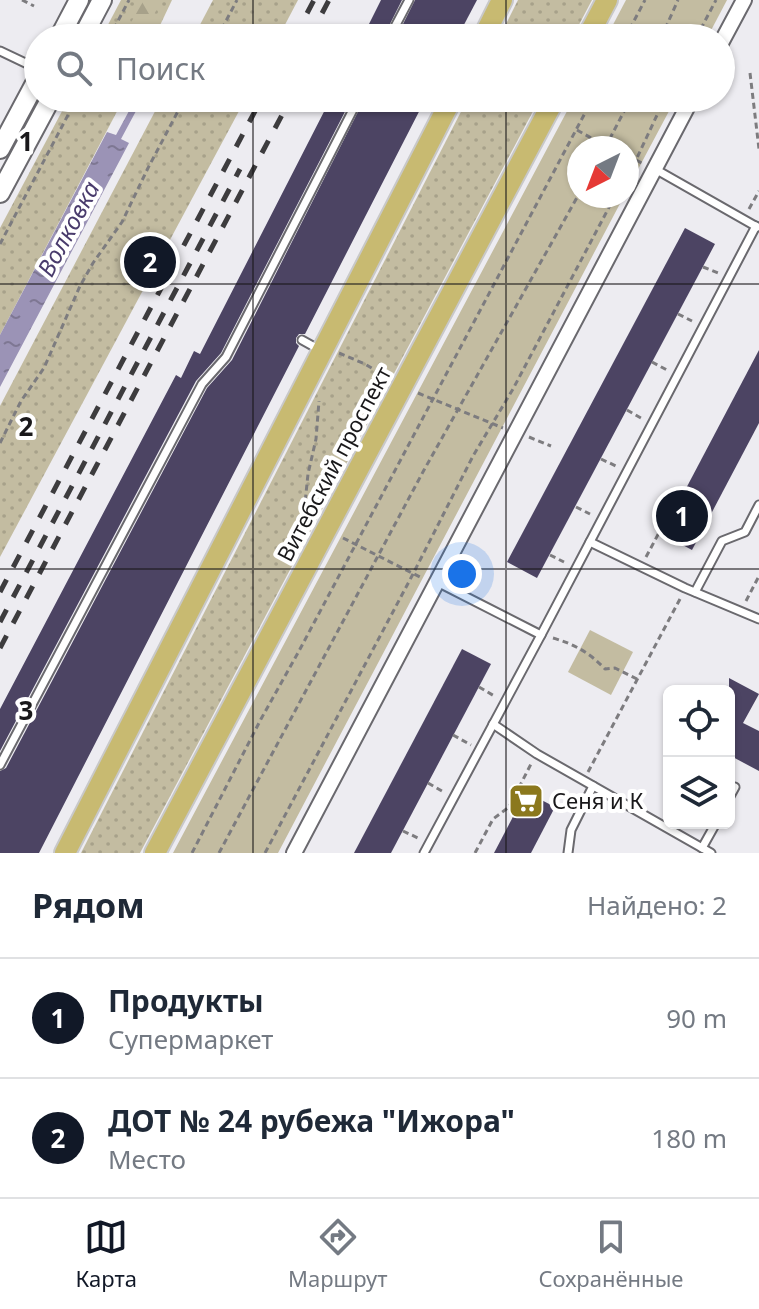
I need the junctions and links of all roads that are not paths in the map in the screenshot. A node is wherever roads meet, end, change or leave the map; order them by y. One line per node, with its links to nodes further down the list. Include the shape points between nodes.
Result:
1 (79, 0): 7 (street)
2 (102, 0): 8 (street)
3 (409, 0): 9 (lane)
4 (502, 0): 10 (main road)
5 (607, 0): 11 (main road)
6 (744, 0): 12 (street)
7 (66, 24)
8 (89, 24)
9 (396, 24)
10 (490, 24)
11 (594, 24)
12 (731, 24)
13 (0, 51): 14 (lane)
14 (24, 62)
15 (24, 104): 21 (street)
16 (43, 112): 23 (street)
17 (352, 112): 25 (lane)
18 (445, 112): 28 (main road)
19 (548, 112): 41 (main road, Витебский проспект)
20 (685, 112): 22 (street)
21 (0, 149)
22 (655, 169): 24 (lane); 31 (street)
23 (0, 193)
24 (758, 227): 30 (lane)
25 (249, 312): 26 (lane); 36 (lane, via 226,357 202,384)
26 (258, 316)
27 (302, 340): 28 (lane)
28 (322, 351): 40 (main road)
29 (759, 505): 32 (lane, via 745,532 722,541)
30 (590, 542): 32 (lane); 34 (lane)
31 (437, 582): 34 (lane); 42 (street)
32 (695, 592): 33 (lane)
33 (759, 619)
34 (541, 635): 35 (lane)
35 (493, 724): 37 (lane); 43 (lane)
36 (0, 765)
37 (593, 786): 39 (lane); 44 (lane, via 571,830)
38 (713, 829): 39 (lane)
39 (702, 848): 45 (lane)
40 (65, 853)
41 (155, 853)
42 (294, 853)
43 (424, 853)
44 (568, 853)
45 (711, 853)

